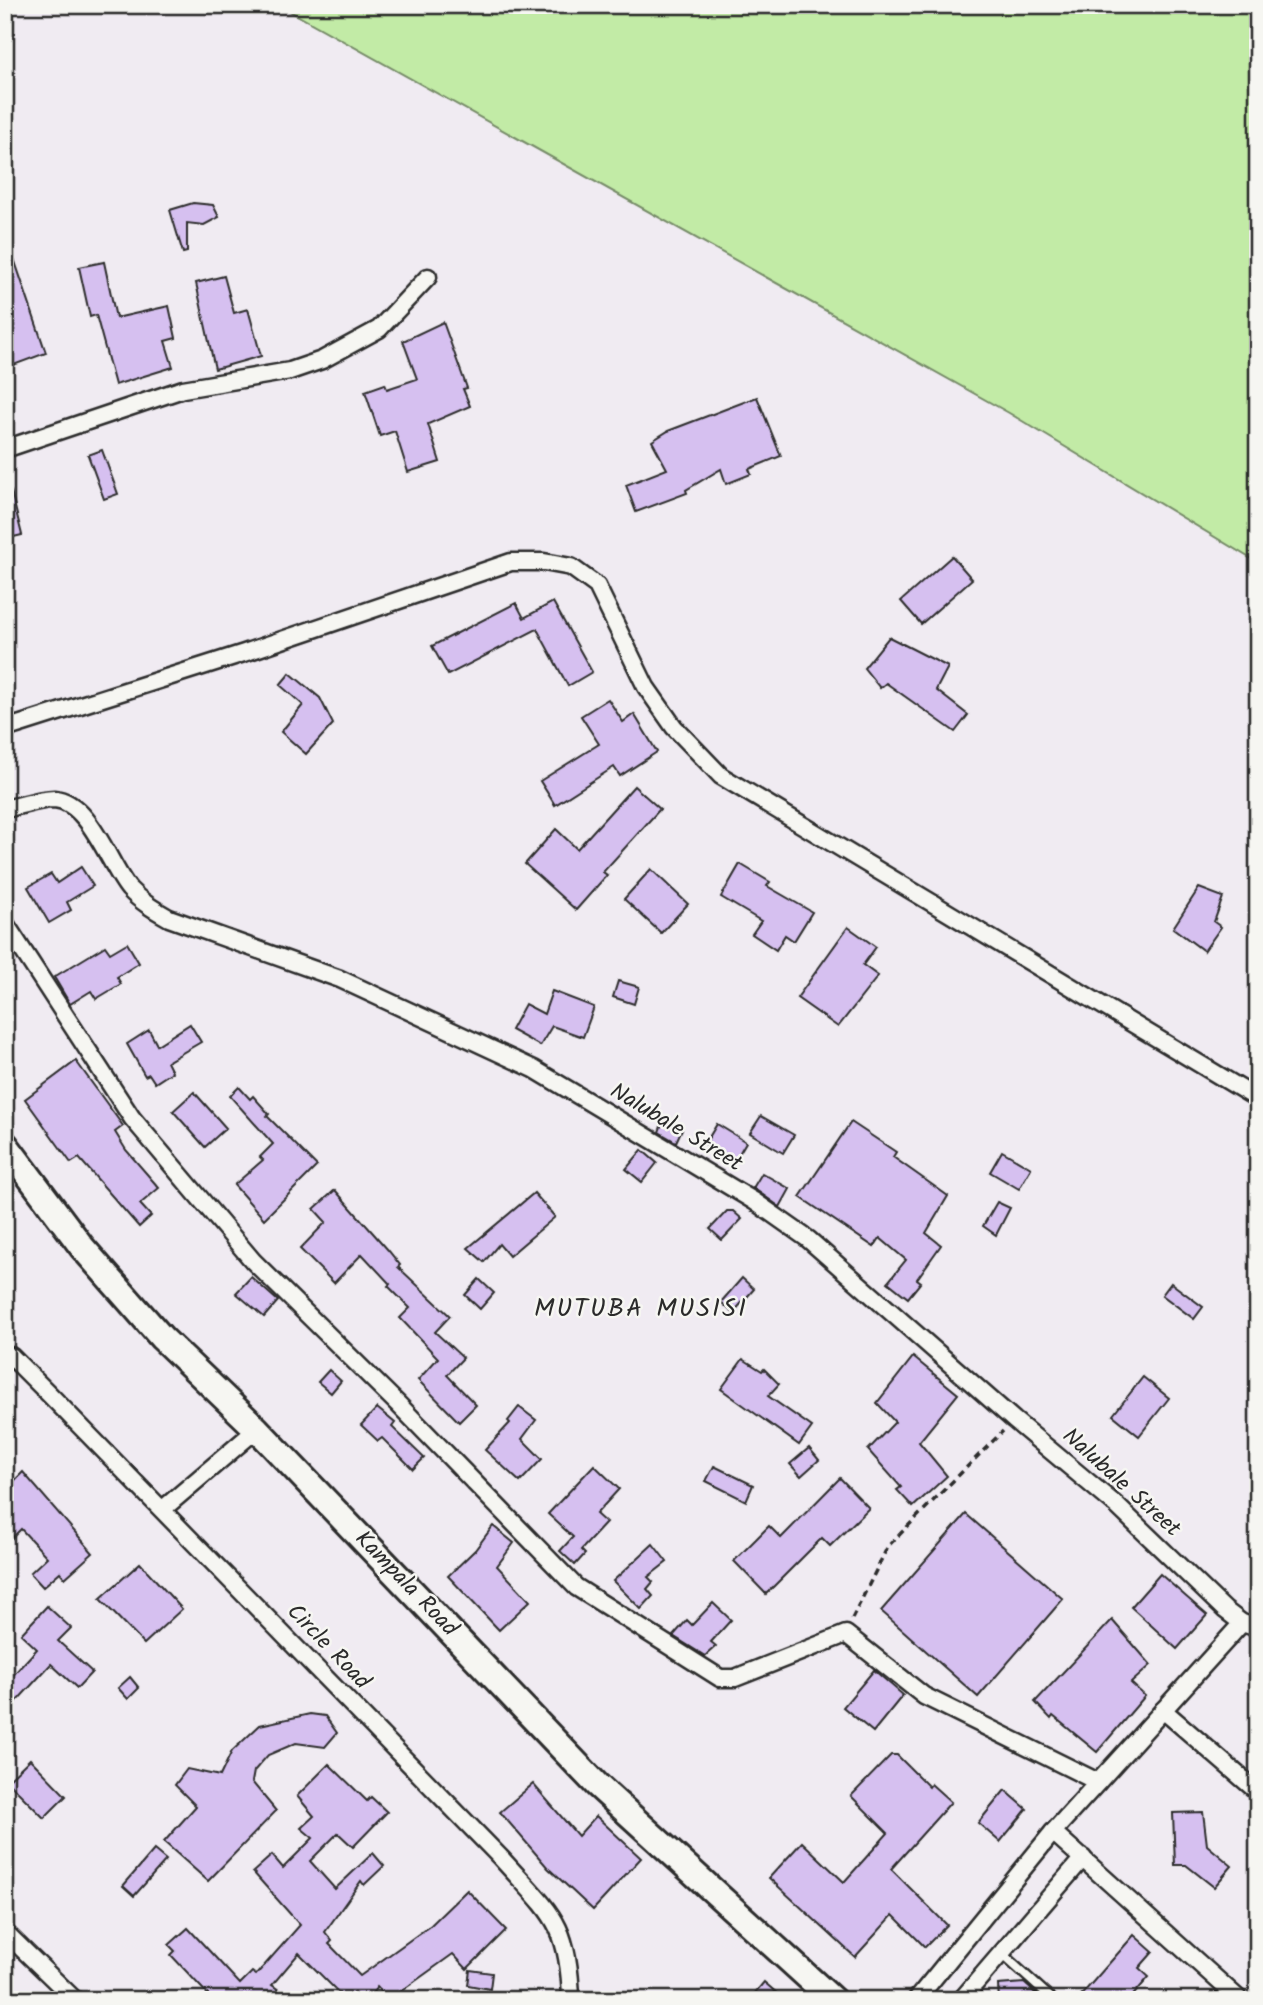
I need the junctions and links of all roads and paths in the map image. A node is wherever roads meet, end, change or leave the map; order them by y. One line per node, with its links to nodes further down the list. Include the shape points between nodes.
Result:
1 (428, 277): 2 (street, via 379,329 322,360 183,389)
2 (5, 449)
3 (5, 729): 6 (street, via 511,562 571,567 597,586 646,687 674,727 721,776)
4 (5, 809): 9 (street, Nalubale Street, via 54,799 69,803 84,816 129,888 169,918 340,979 534,1069 754,1201 808,1239)
5 (5, 923): 13 (street, via 132,1118 253,1261 576,1587 720,1678 736,1678)
6 (1258, 1100)
7 (5, 1144): 10 (main road, Kampala Road, via 82,1247 162,1338)
8 (7, 1356): 11 (street, Circle Road)
9 (1014, 1420): 12 (street, Nalubale Street); 13 (path, via 888,1546)
10 (257, 1429): 11 (street); 23 (main road, Kampala Road, via 597,1785)
11 (163, 1509): 22 (street, Circle Road, via 557,1920 567,1948)
12 (1250, 1626): 14 (street)
13 (846, 1634): 15 (street, via 924,1696)
14 (1163, 1710): 15 (street); 16 (street)
15 (1098, 1783): 17 (street)
16 (1258, 1792)
17 (1053, 1832): 18 (street); 24 (street)
18 (1083, 1858): 20 (street); 27 (street)
19 (5, 1933): 21 (street)
20 (1001, 1953): 25 (street); 26 (lane)
21 (75, 2000)
22 (571, 2000)
23 (833, 2000)
24 (916, 2000)
25 (961, 2000)
26 (1052, 2000)
27 (1240, 2000)

